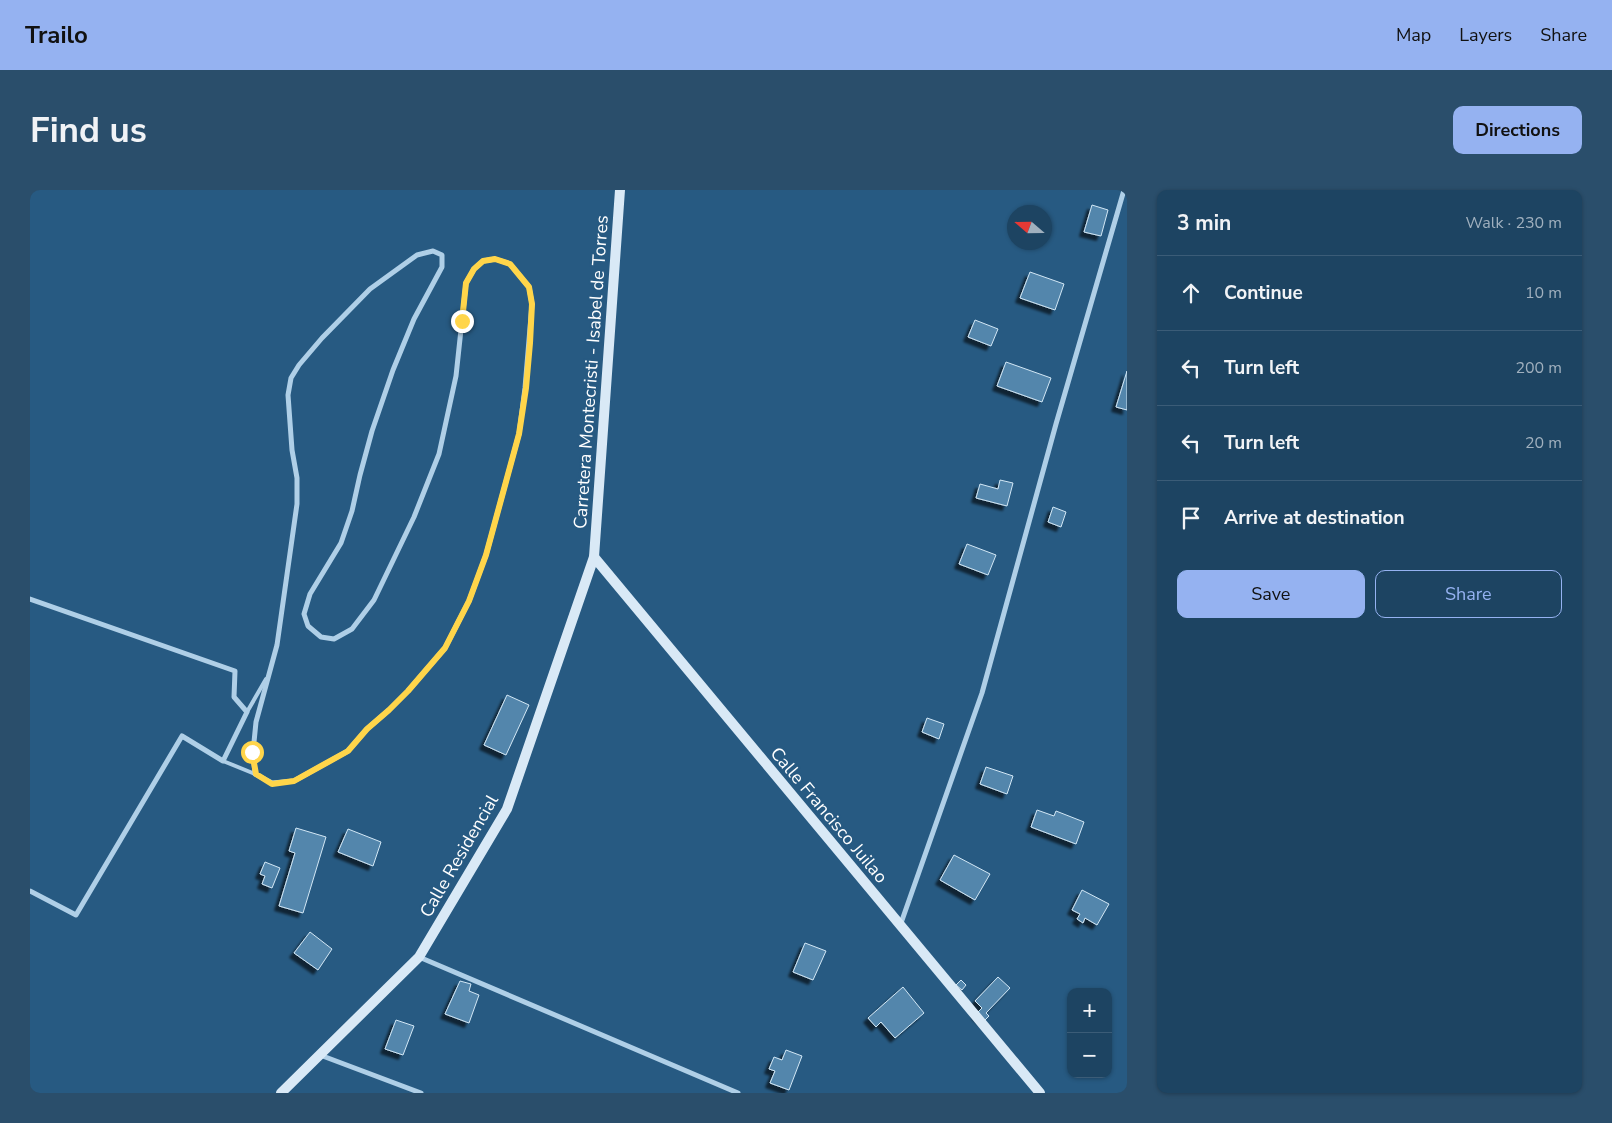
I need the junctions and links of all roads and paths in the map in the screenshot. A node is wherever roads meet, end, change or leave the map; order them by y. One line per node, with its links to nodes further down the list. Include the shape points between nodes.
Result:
1 (620, 190): 3 (main road, Carretera Montecristi - Isabel de Torres)
2 (1124, 190): 10 (street, via 982,694)
3 (594, 557): 10 (main road, Calle Francisco Juilao); 11 (main road, Calle Residencial, via 507,810)
4 (30, 599): 6 (street, via 236,671 234,697)
5 (271, 670): 6 (lane); 8 (street, via 256,722 252,752); 8 (street, via 297,504 288,395 291,378 299,365 370,289 417,255 433,251 442,255 442,267 414,319 393,370 341,544 310,594 304,614 308,626 320,637 334,639 352,629 374,600 425,493 448,419 466,283 483,261 495,259 510,264 529,287 530,343 526,388 519,434 486,555 469,601 445,648 408,691 348,751 294,781 272,784)
6 (247, 712): 7 (street)
7 (223, 761): 8 (lane); 9 (street, via 182,736 76,915)
8 (256, 774)
9 (30, 892)
10 (900, 926): 16 (main road, Calle Francisco Juilao)
11 (419, 957): 12 (main road, Calle Residencial); 15 (street)
12 (320, 1055): 13 (main road, Calle Residencial); 14 (street)
13 (282, 1093)
14 (421, 1093)
15 (738, 1093)
16 (1040, 1093)

